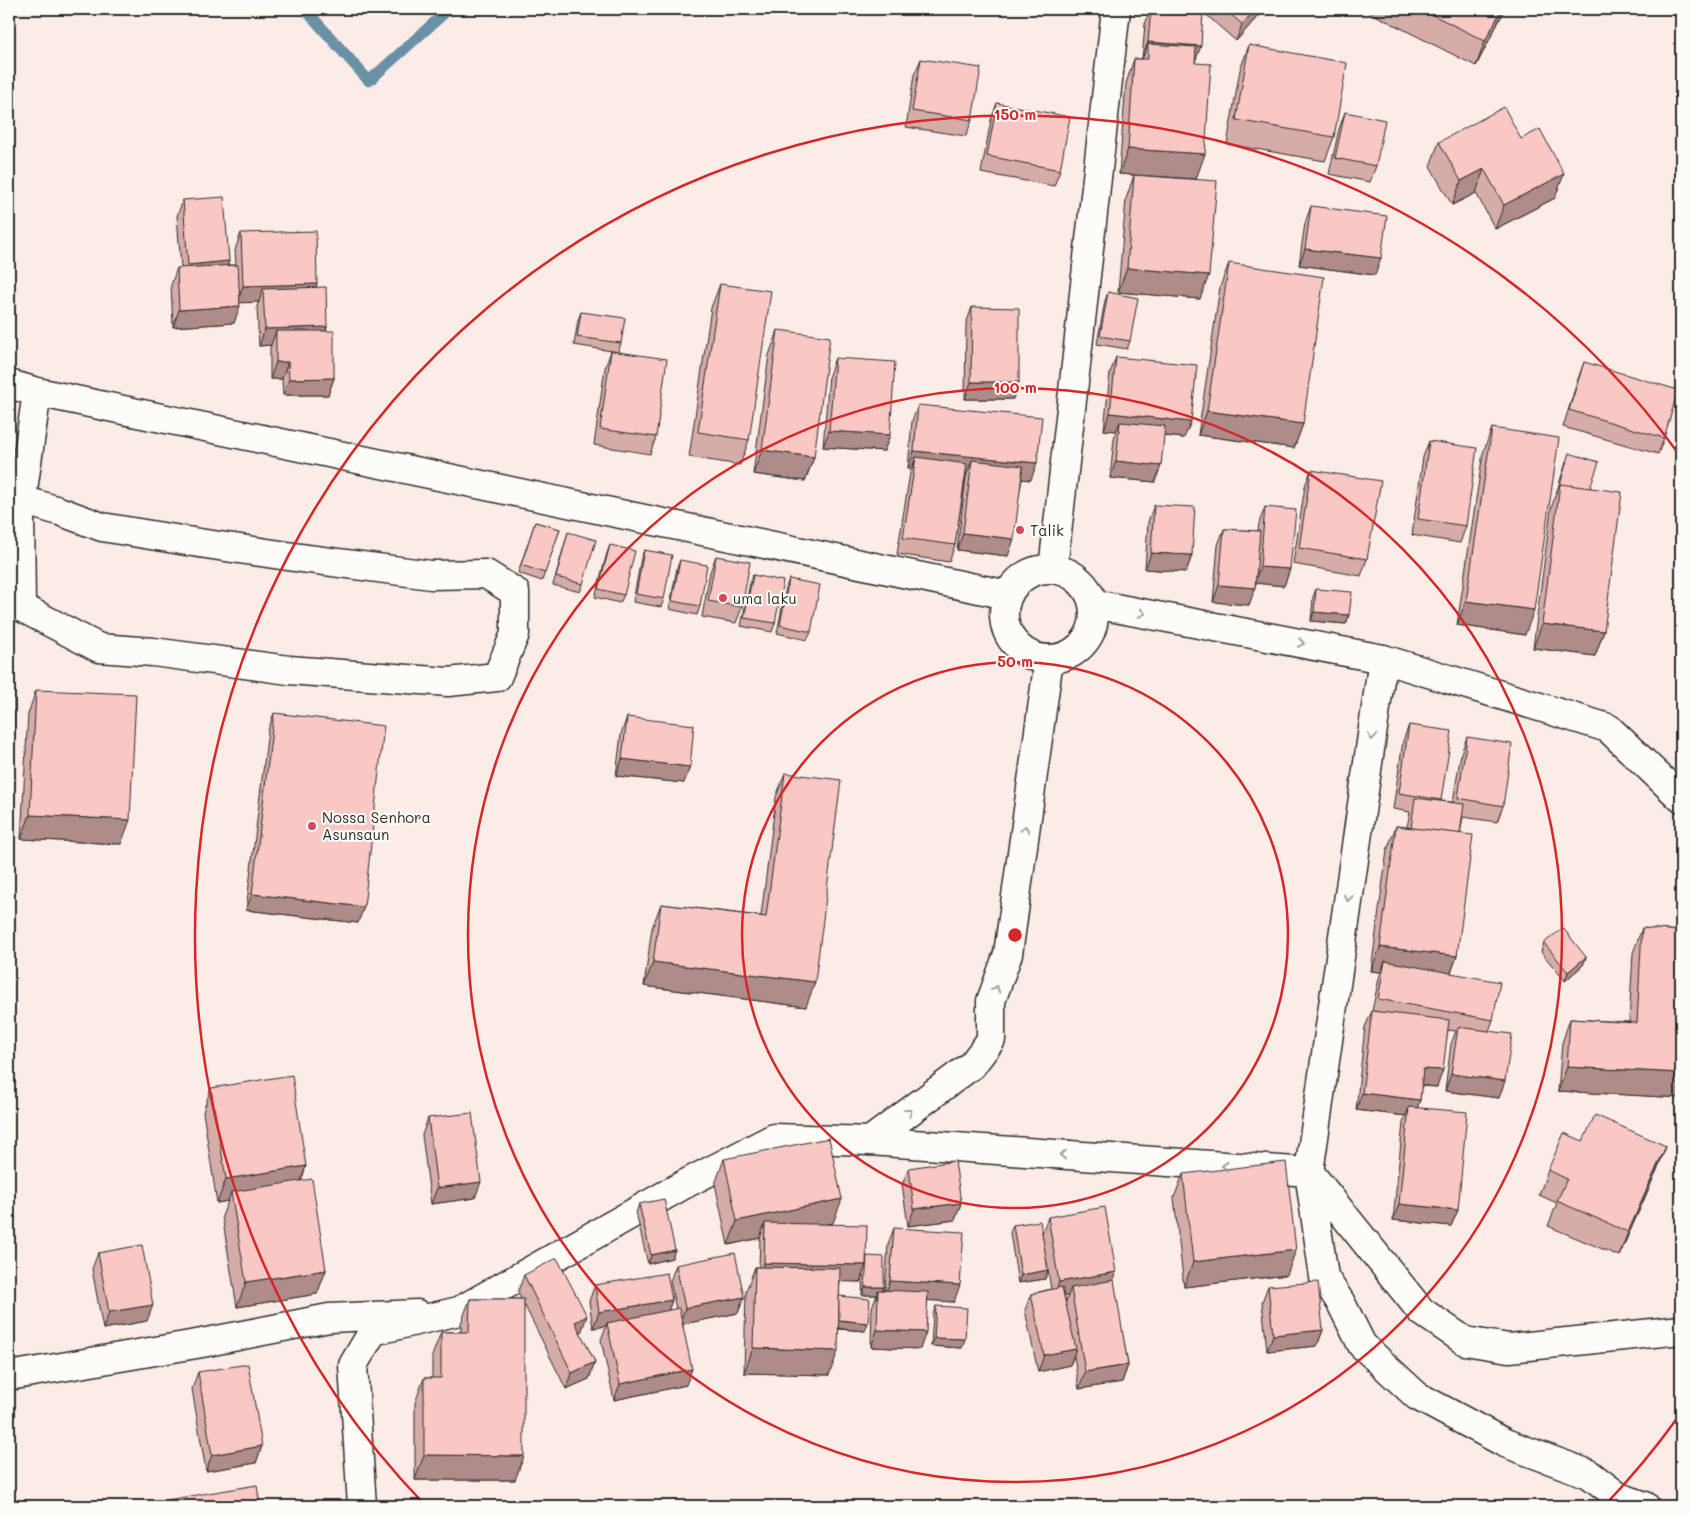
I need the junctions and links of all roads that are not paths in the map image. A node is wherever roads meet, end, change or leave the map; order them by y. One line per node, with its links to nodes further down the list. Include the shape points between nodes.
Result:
1 (1116, 9): 5 (street)
2 (9, 384): 3 (street)
3 (37, 392): 4 (street); 6 (street)
4 (22, 500): 4 (street, via 21,607 98,648 289,670 448,682 497,677 515,634 515,592 486,574 431,575 199,543 102,527)
5 (1053, 569): 6 (street, via 1026,574); 7 (street, via 1067,572 1079,580)
6 (1008, 595): 8 (street, via 1003,612 1006,630 1016,646 1030,656)
7 (1094, 604): 8 (street, via 1094,621 1089,636 1065,657); 9 (street, one-way to 9)
8 (1049, 659): 11 (street, one-way to 8, via 972,1065 992,1040 992,1000 1008,954)
9 (1383, 659): 10 (street, via 1608,728); 12 (street, one-way to 12)
10 (1681, 798)
11 (870, 1142): 12 (street, one-way to 11); 13 (street, via 774,1138 685,1184)
12 (1309, 1172): 14 (street, via 1421,1311 1465,1341 1509,1348); 17 (street, via 1324,1277 1362,1345 1417,1396 1505,1443 1589,1474 1619,1497)
13 (459, 1311): 15 (street, via 329,1318); 16 (street, via 373,1331 353,1365)
14 (1681, 1330)
15 (9, 1376)
16 (362, 1506)
17 (1645, 1506)

